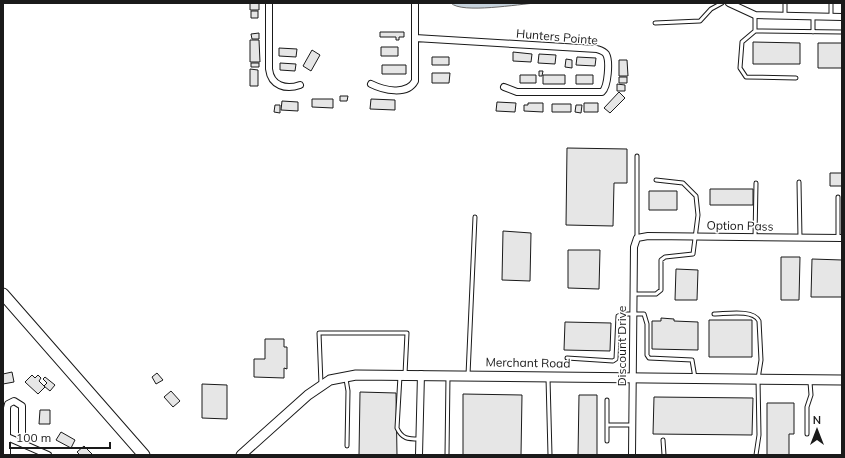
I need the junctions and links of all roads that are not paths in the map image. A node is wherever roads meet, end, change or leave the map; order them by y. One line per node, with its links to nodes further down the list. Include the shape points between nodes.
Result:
1 (269, 3): 19 (street, via 269,73 278,85)
2 (415, 3): 16 (street)
3 (722, 3): 12 (lane, via 711,9 700,21)
4 (729, 3): 7 (street)
5 (785, 3): 8 (lane)
6 (831, 3): 10 (lane)
7 (755, 15): 8 (street); 13 (lane)
8 (785, 16): 9 (street)
9 (812, 16): 10 (street); 14 (lane)
10 (831, 16): 11 (street)
11 (842, 17)
12 (655, 22)
13 (755, 31): 14 (lane); 17 (lane, via 742,42 740,68 746,77)
14 (812, 32): 15 (lane)
15 (842, 32)
16 (415, 38): 18 (street, via 413,84 399,90 380,88); 20 (street, Hunters Pointe, via 597,49 607,58 607,83 602,92 517,92)
17 (796, 78)
18 (371, 84)
19 (300, 85)
20 (504, 87)
21 (637, 156): 29 (lane)
22 (656, 180): 27 (lane, via 683,183 696,196 698,215)
23 (799, 182): 30 (lane)
24 (756, 183): 28 (lane)
25 (838, 197): 31 (lane)
26 (475, 217): 40 (lane)
27 (694, 236): 28 (street, Option Pass); 29 (street, Option Pass); 33 (lane, via 693,254 665,257 661,260 661,290 656,294)
28 (755, 237): 30 (street, Option Pass)
29 (638, 238): 33 (street, Discount Drive, via 634,247)
30 (800, 238): 31 (street, Option Pass)
31 (840, 238)
32 (3, 294): 61 (highway)
33 (633, 294): 34 (street, Discount Drive)
34 (633, 314): 36 (lane, via 618,316 616,359 613,361); 43 (street, Discount Drive); 44 (lane, via 646,316 649,358 692,360)
35 (714, 314): 45 (lane, via 750,314 757,317 761,360)
36 (567, 358)
37 (403, 374): 38 (street, Merchant Road); 42 (street, Merchant Road); 48 (lane, via 406,333 319,333); 54 (lane, via 399,390 397,428 406,439)
38 (421, 374): 39 (street, Merchant Road); 54 (street)
39 (448, 374): 40 (street, Merchant Road); 64 (lane)
40 (468, 375): 41 (street, Merchant Road)
41 (548, 376): 43 (street, Merchant Road); 65 (lane)
42 (346, 377): 48 (street, Merchant Road, via 330,380); 58 (lane)
43 (633, 377): 44 (street, Merchant Road); 51 (street, Discount Drive)
44 (696, 378): 45 (street, Merchant Road)
45 (758, 379): 46 (street, Merchant Road); 68 (lane, via 759,435)
46 (810, 380): 47 (street, Merchant Road); 52 (lane)
47 (842, 380)
48 (321, 386): 62 (street, Merchant Road)
49 (607, 400): 50 (lane)
50 (607, 425): 51 (lane); 56 (lane)
51 (632, 425): 66 (street, Discount Drive)
52 (807, 434)
53 (5, 436): 57 (street); 57 (street, via 8,404 17,402 22,410); 59 (street)
54 (419, 439): 63 (street)
55 (663, 440): 67 (lane)
56 (607, 441)
57 (22, 442): 60 (street)
58 (347, 446)
59 (7, 455)
60 (48, 455)
61 (144, 455)
62 (241, 455)
63 (419, 455)
64 (447, 455)
65 (550, 455)
66 (632, 455)
67 (664, 455)
68 (756, 455)

